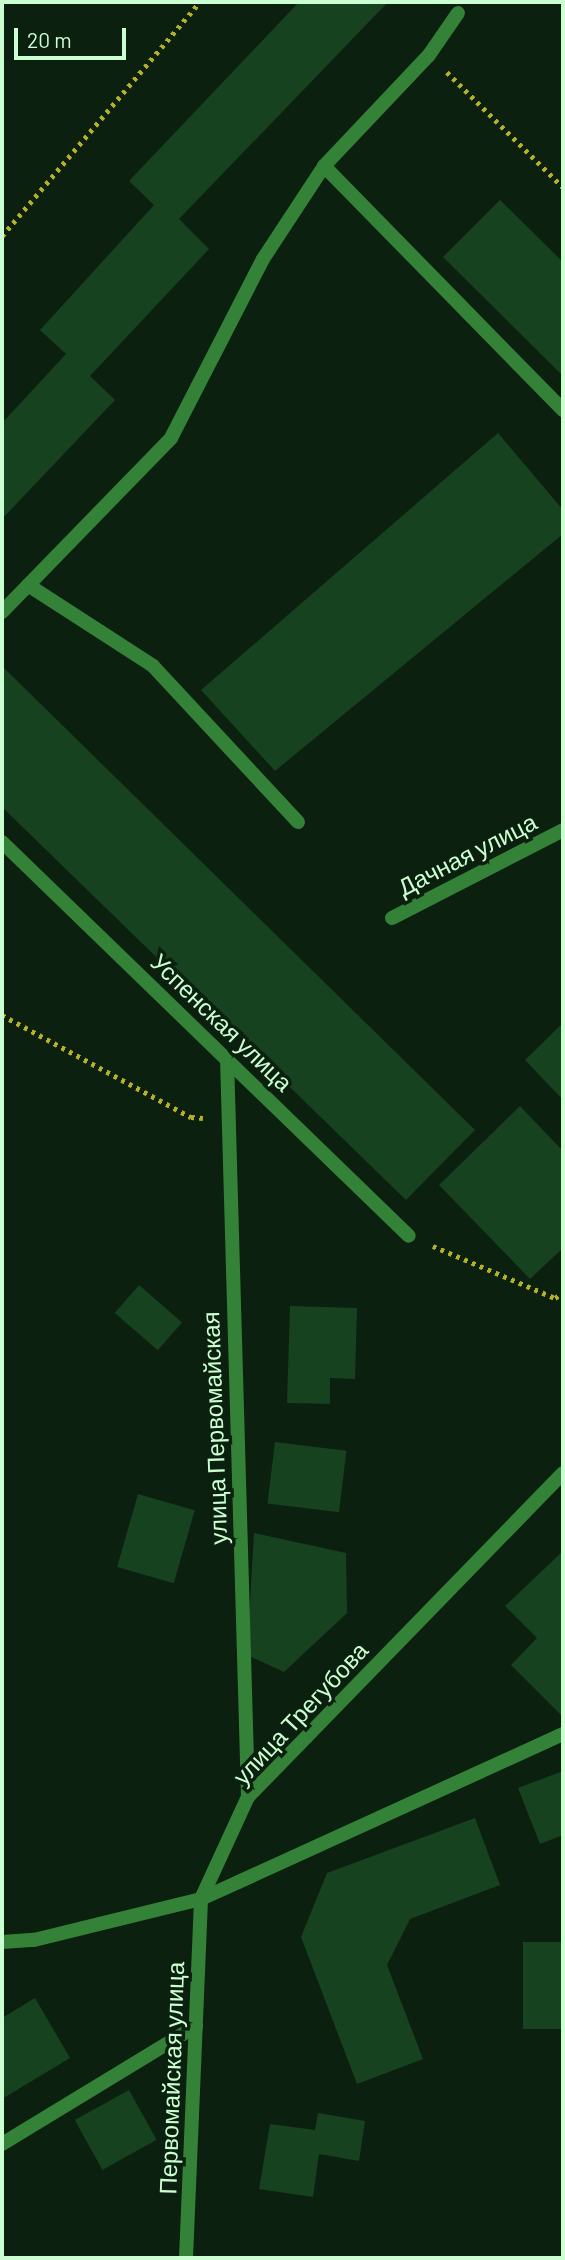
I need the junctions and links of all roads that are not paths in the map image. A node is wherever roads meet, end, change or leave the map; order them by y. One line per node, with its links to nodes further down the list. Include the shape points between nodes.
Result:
1 (458, 13): 2 (street, via 429,55)
2 (324, 166): 3 (street); 4 (street, via 263,259 171,438)
3 (563, 410)
4 (27, 585): 5 (street); 6 (street, via 153,666)
5 (2, 612)
6 (298, 822)
7 (563, 830): 9 (street, Дачная улица)
8 (2, 842): 10 (street, Успенская улица)
9 (393, 918)
10 (227, 1058): 11 (street, Успенская улица); 14 (street, улица Первомайская)
11 (409, 1236)
12 (563, 1473): 14 (street, улица Трегубова)
13 (563, 1734): 15 (street)
14 (248, 1797): 15 (street, улица Трегубова)
15 (201, 1899): 16 (street, via 34,1940); 17 (street, Первомайская улица)
16 (2, 1942)
17 (196, 2026): 18 (street); 19 (street, Первомайская улица)
18 (2, 2144)
19 (186, 2258)

